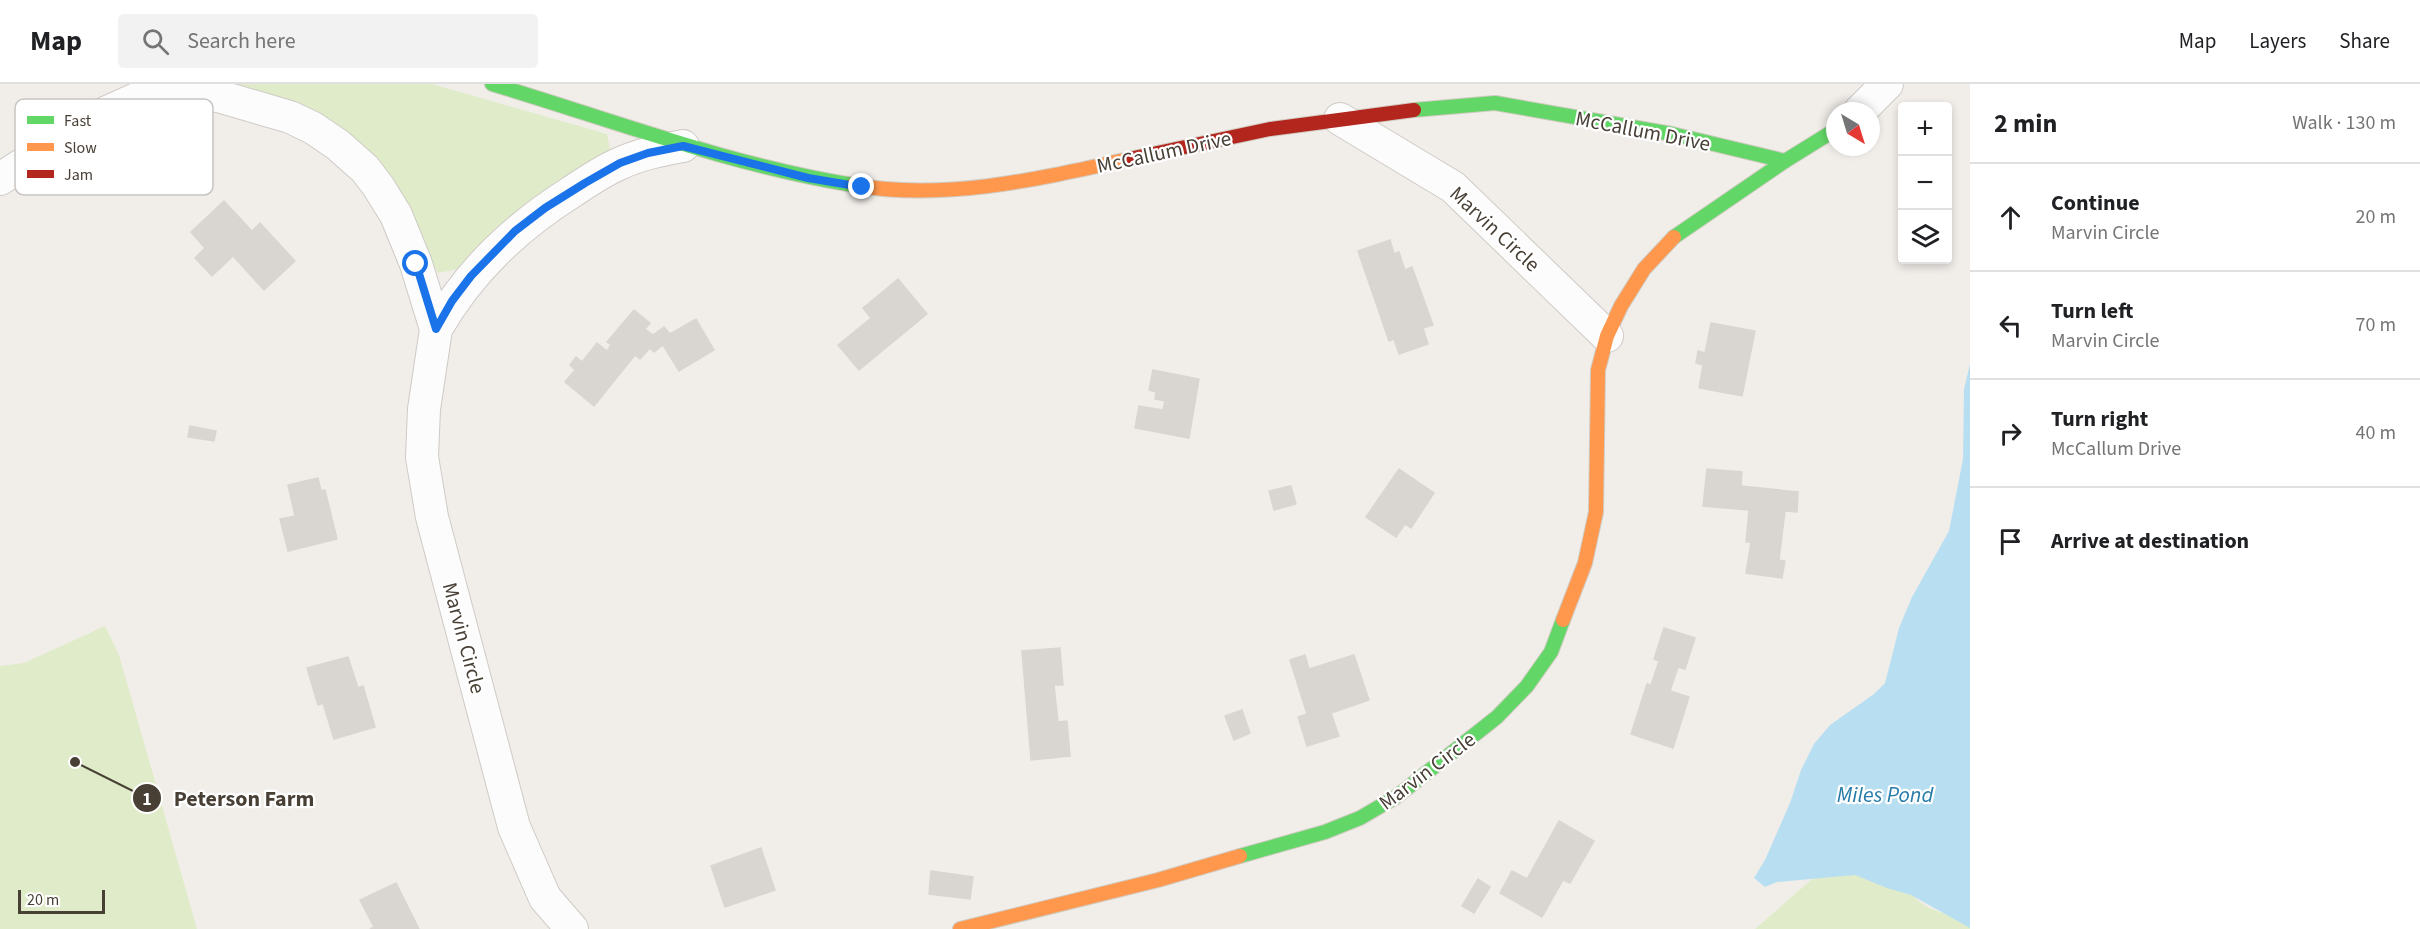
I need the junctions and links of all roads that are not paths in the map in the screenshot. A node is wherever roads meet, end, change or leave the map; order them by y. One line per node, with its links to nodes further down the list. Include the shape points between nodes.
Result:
1 (492, 84): 8 (street, McCallum Drive)
2 (1887, 84): 5 (street)
3 (157, 90): 4 (street); 12 (street, Marvin Circle, via 218,96 251,104 290,117 338,145 365,169 396,215)
4 (137, 99)
5 (1869, 102)
6 (1340, 119): 8 (street, McCallum Drive, via 1270,129 1033,180 943,190 862,187 808,178); 9 (street, McCallum Drive, via 1496,103 1672,134); 13 (street, Marvin Circle, via 1453,187)
7 (1826, 136): 9 (street)
8 (683, 146): 12 (street, Marvin Circle, via 620,163 545,208 493,252 452,301)
9 (1785, 161): 13 (street, Marvin Circle, via 1673,238 1644,269)
10 (15, 169): 11 (street)
11 (0, 179)
12 (436, 329): 14 (street, Marvin Circle, via 424,409 422,457 432,517 514,827 545,898)
13 (1607, 336): 15 (street, Marvin Circle, via 1598,370 1596,512 1585,563 1551,652 1527,686 1497,717 1396,797 1325,832 1158,880)
14 (572, 929)
15 (960, 929)

